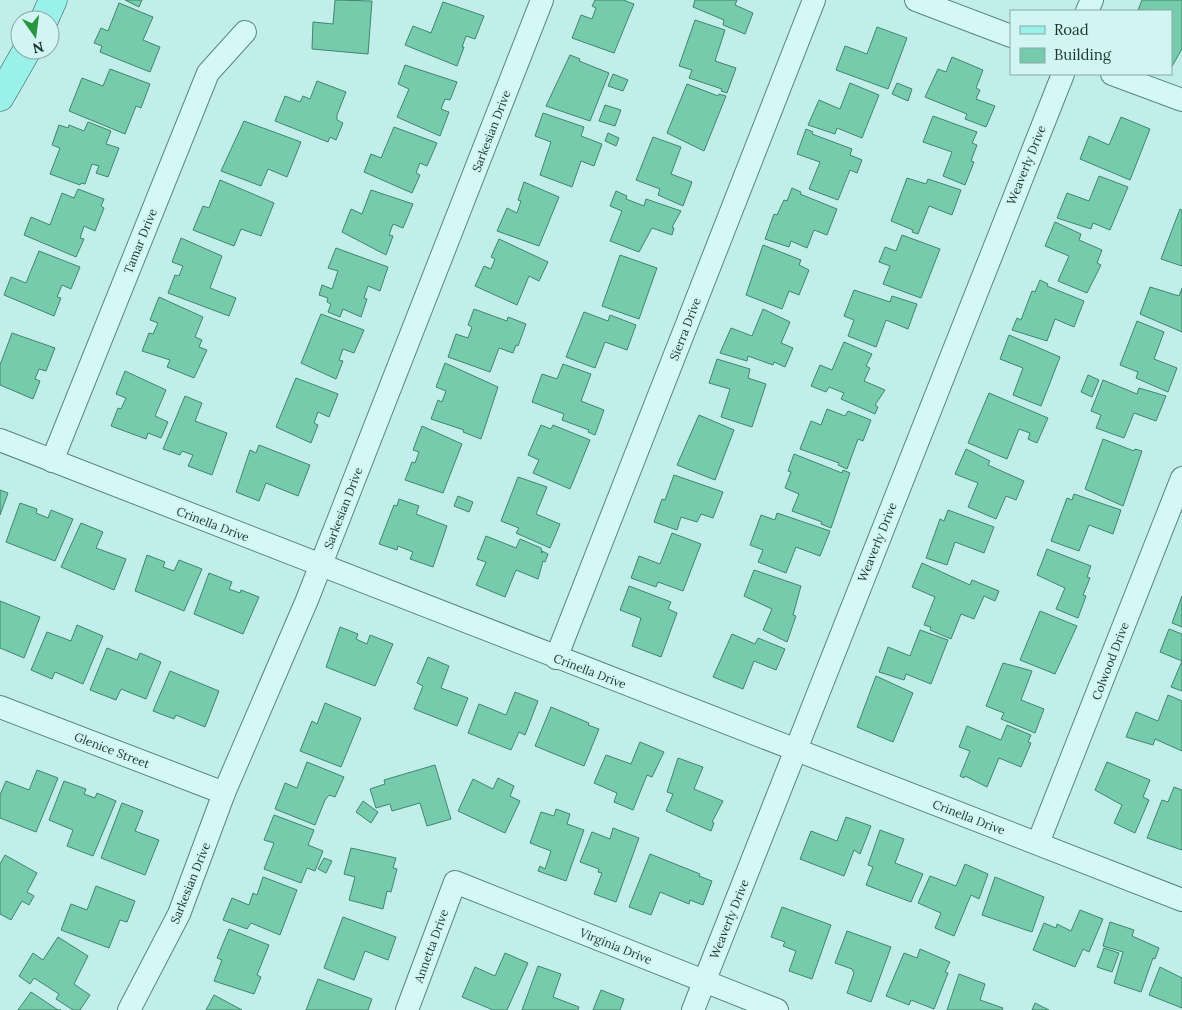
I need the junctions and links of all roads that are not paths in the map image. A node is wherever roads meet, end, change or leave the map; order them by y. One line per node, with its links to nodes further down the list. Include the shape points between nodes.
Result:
1 (542, 0): 14 (street, Sarkesian Drive)
2 (814, 0): 15 (street, Sierra Drive)
3 (916, 0): 5 (street)
4 (245, 32): 12 (street, Tamar Drive, via 208,72)
5 (1010, 36)
6 (21, 60): 9 (main road)
7 (1063, 75): 17 (street, Weaverly Drive)
8 (1115, 75): 10 (street)
9 (0, 97)
10 (1182, 100)
11 (0, 440): 12 (street, Crinella Drive)
12 (52, 461): 14 (street, Crinella Drive)
13 (1182, 478): 19 (street, Colwood Drive)
14 (320, 566): 15 (street, Crinella Drive); 18 (street, Sarkesian Drive)
15 (556, 658): 17 (street, Crinella Drive)
16 (0, 707): 18 (street, Glenice Street)
17 (795, 751): 19 (street, Crinella Drive); 22 (street, Weaverly Drive)
18 (224, 793): 23 (street, Sarkesian Drive, via 179,914)
19 (1038, 843): 21 (street, Crinella Drive)
20 (455, 882): 22 (street, Virginia Drive); 24 (street, Annetta Drive)
21 (1182, 900)
22 (704, 981): 25 (street, Weaverly Drive); 26 (street, Virginia Drive)
23 (129, 1010)
24 (407, 1010)
25 (693, 1010)
26 (777, 1010)

